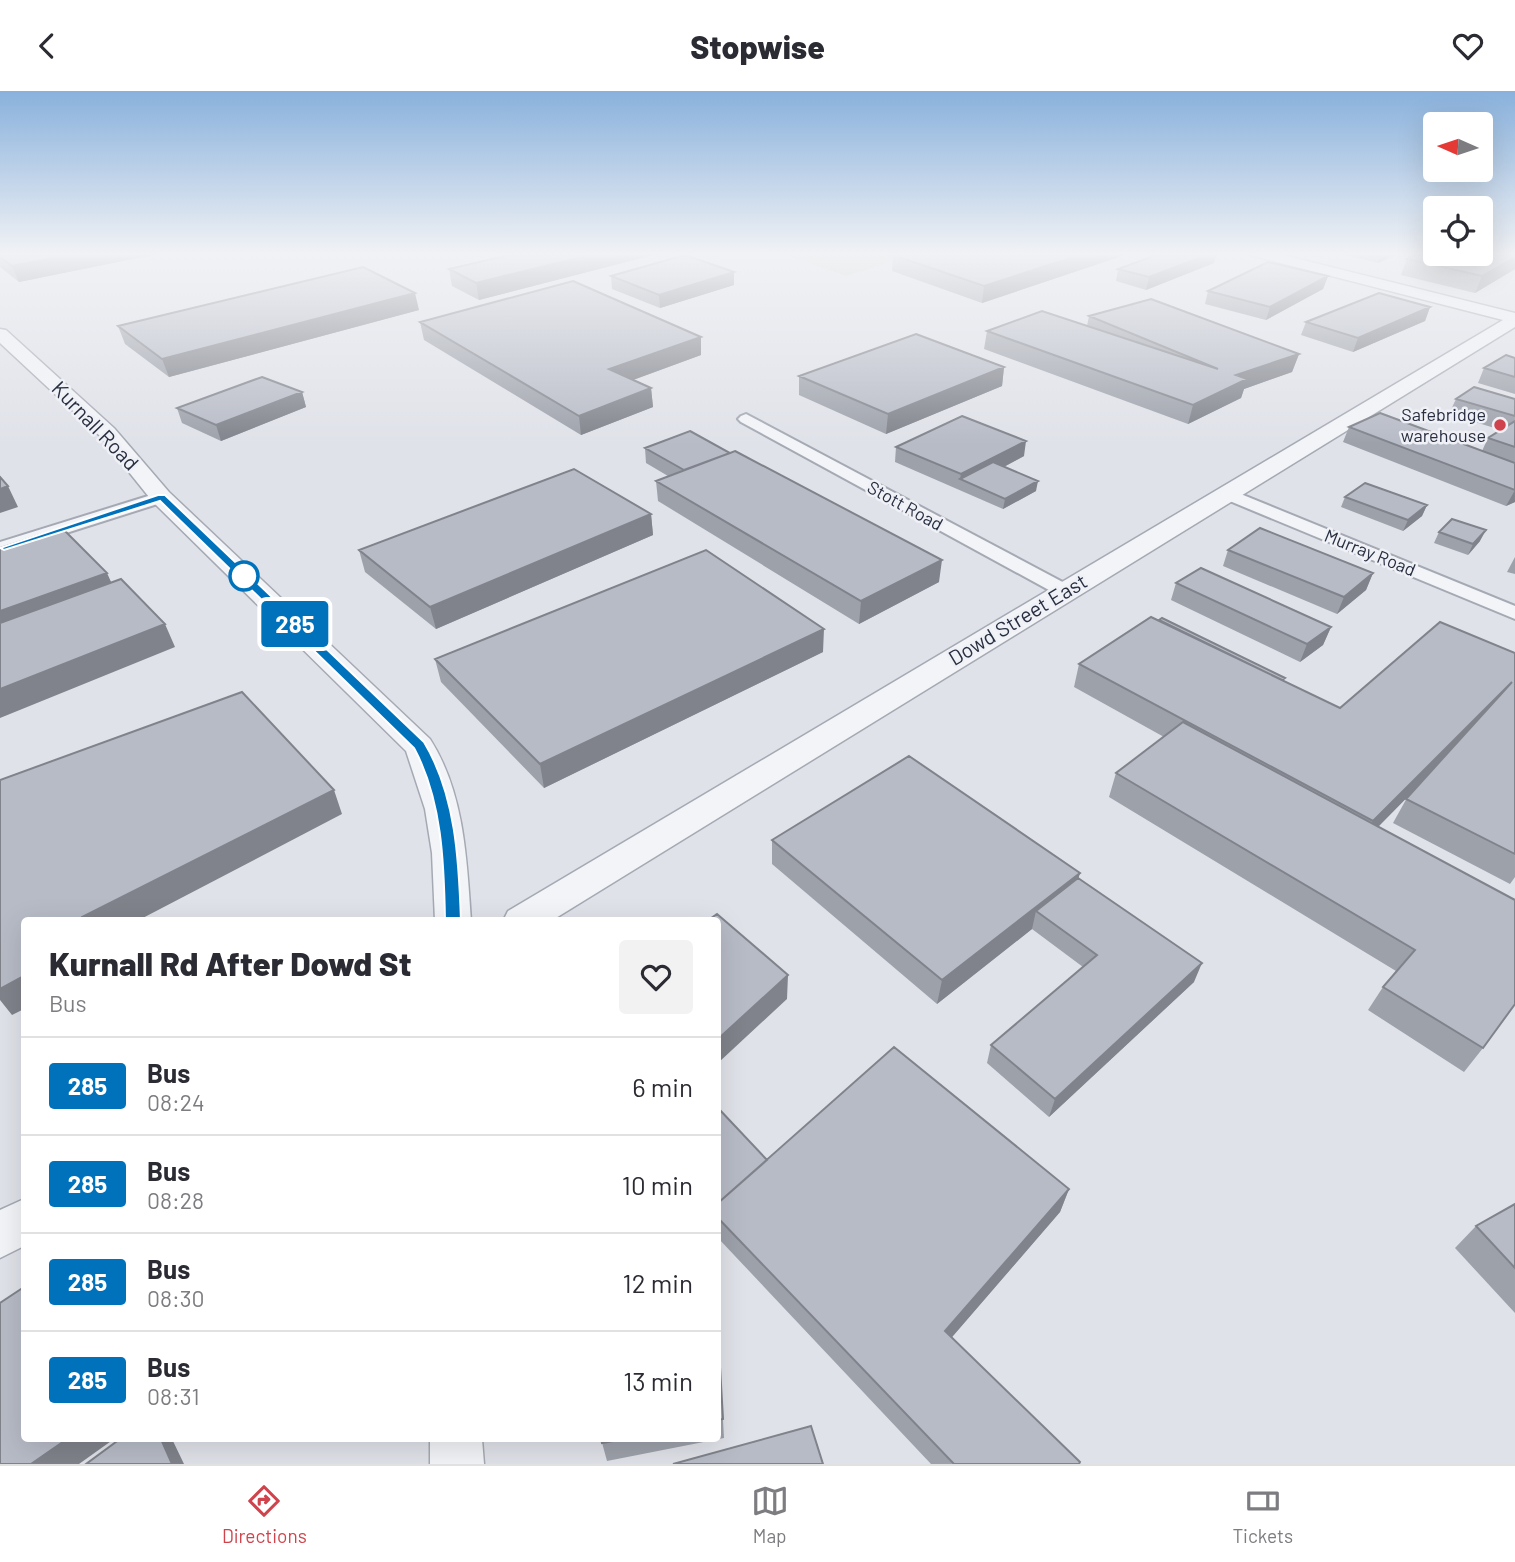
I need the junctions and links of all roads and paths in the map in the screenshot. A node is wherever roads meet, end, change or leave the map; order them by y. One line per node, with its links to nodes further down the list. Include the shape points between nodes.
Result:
1 (1515, 319): 4 (street, Dowd Street East)
2 (0, 334): 5 (street, Kurnall Road, via 107,432)
3 (746, 419): 7 (street, Stott Road)
4 (1226, 493): 7 (street, Dowd Street East); 8 (street, Murray Road)
5 (161, 497): 6 (street); 9 (street, Kurnall Road, via 419,745 434,772 449,847)
6 (0, 548)
7 (1065, 591): 10 (street, Dowd Street East)
8 (1515, 613)
9 (453, 917)
10 (528, 917)
11 (21, 1223): 12 (street)
12 (0, 1235)
13 (456, 1442): 14 (street)
14 (457, 1464)

